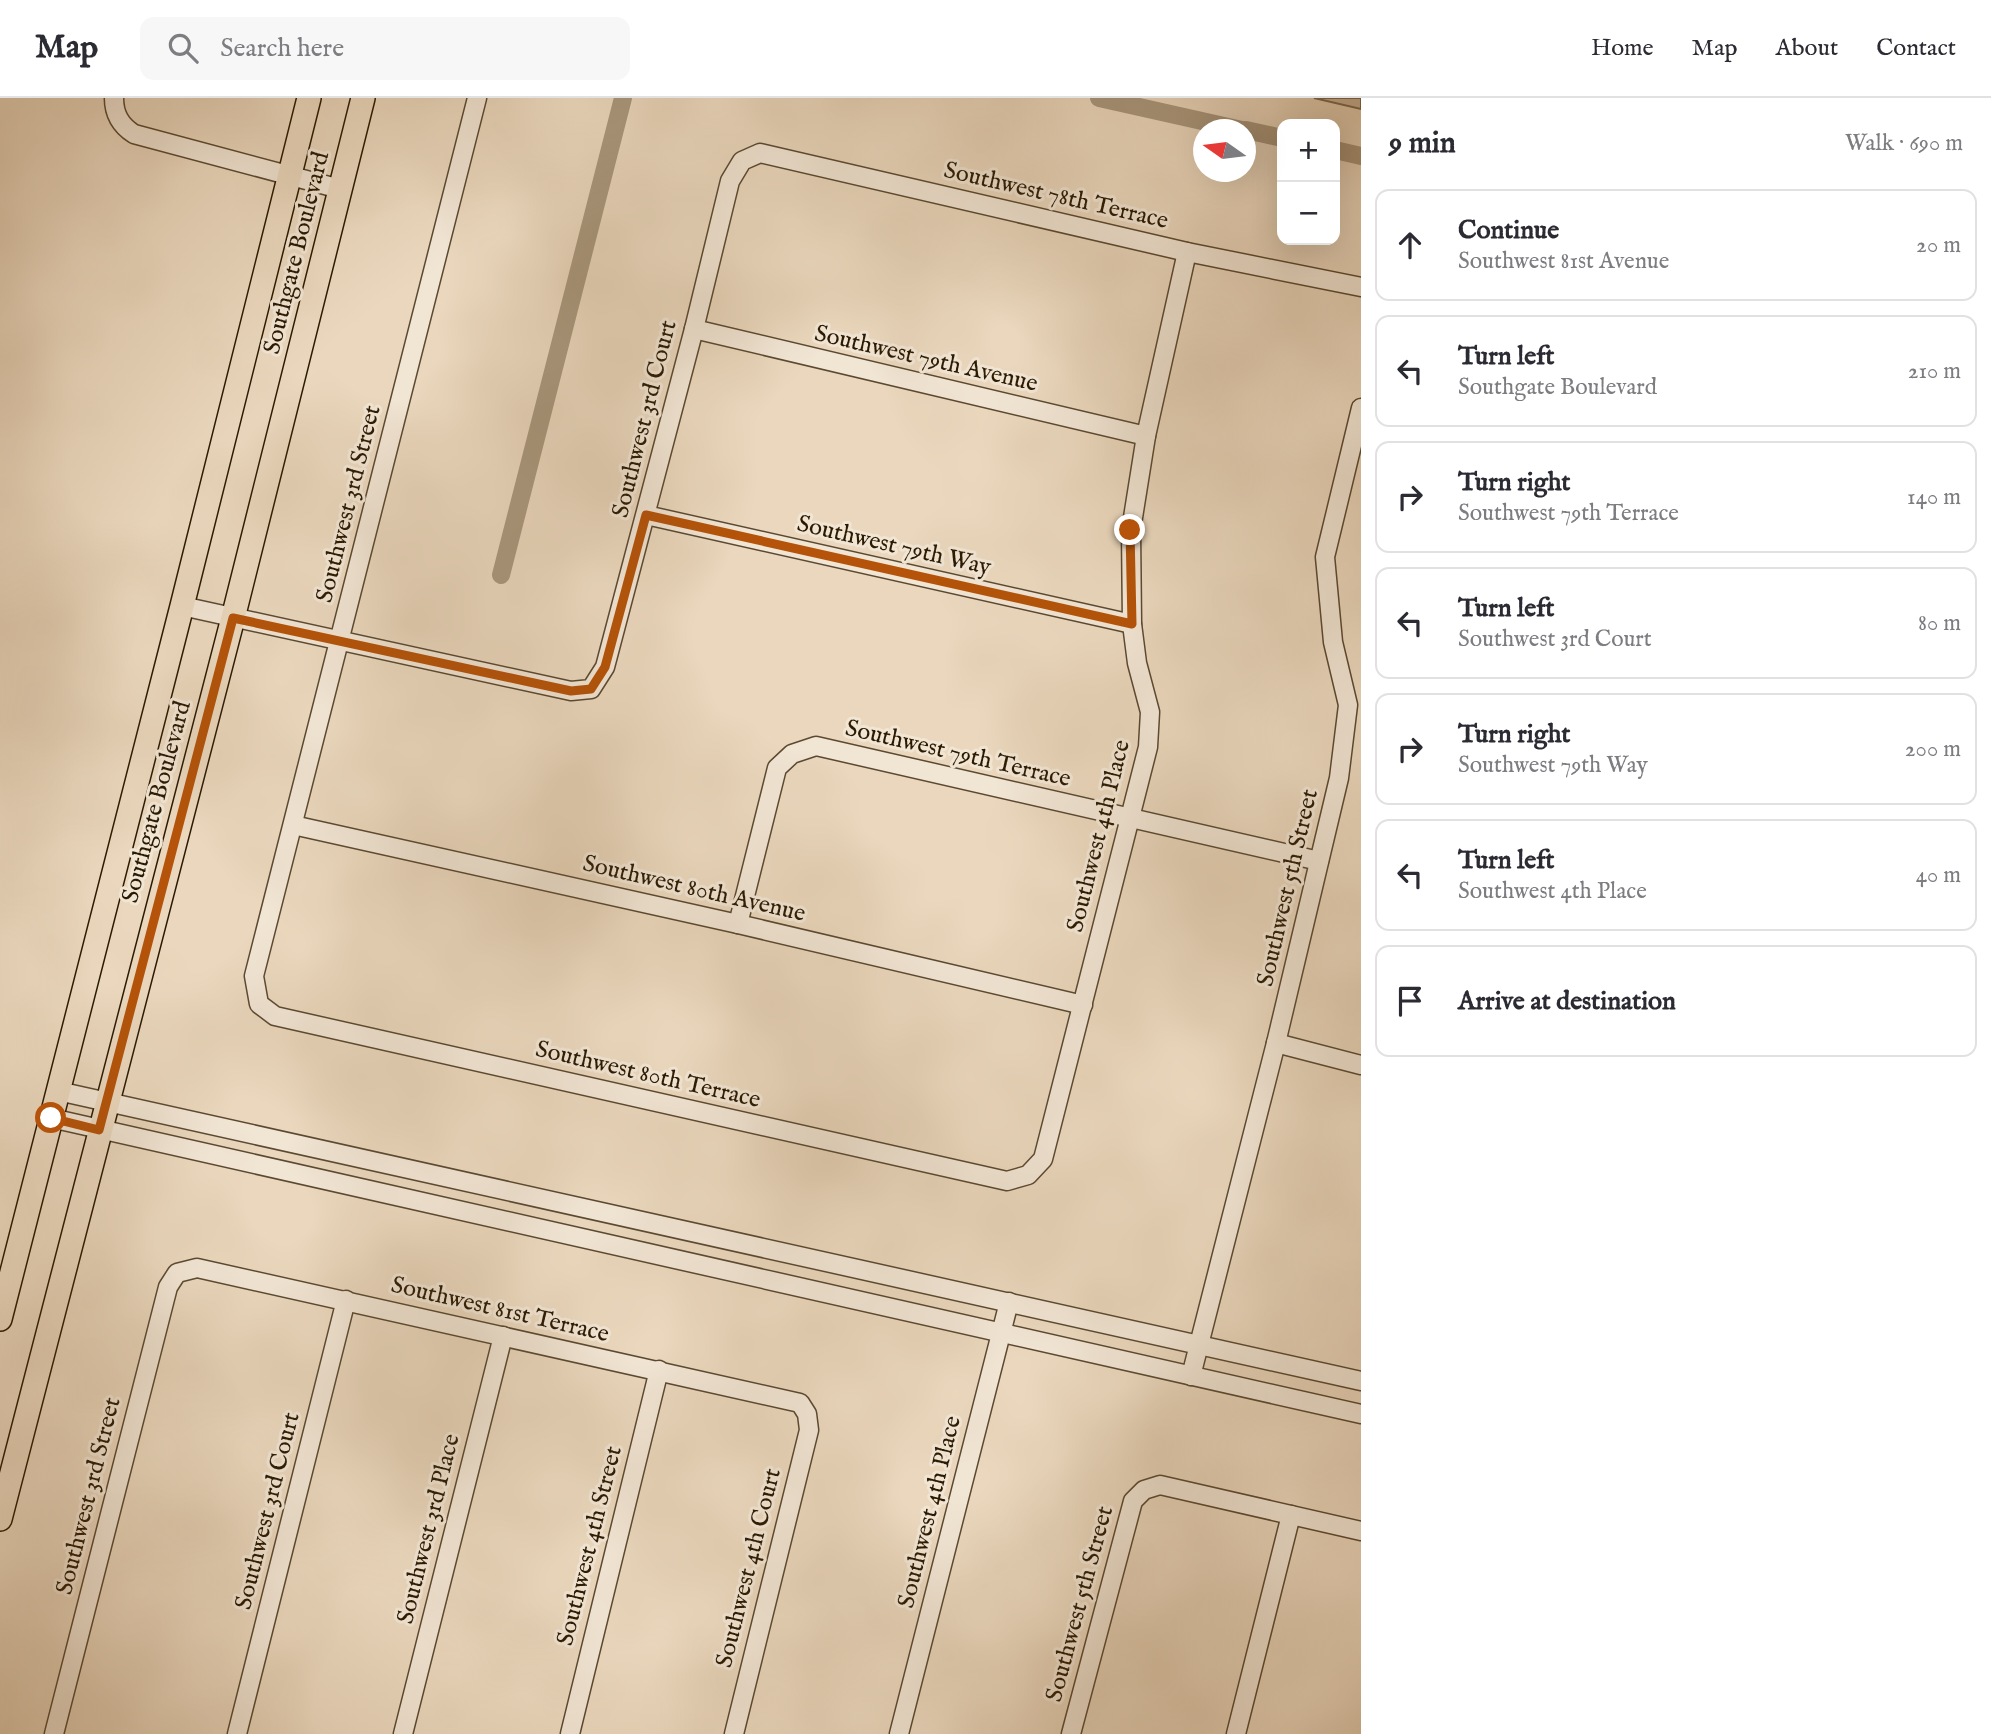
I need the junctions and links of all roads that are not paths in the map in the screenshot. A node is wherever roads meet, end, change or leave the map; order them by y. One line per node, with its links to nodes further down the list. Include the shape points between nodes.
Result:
1 (114, 98): 6 (street, via 119,121 134,134)
2 (309, 98): 6 (main road, Southgate Boulevard)
3 (363, 98): 7 (main road, Southgate Boulevard)
4 (477, 98): 17 (street, Southwest 3rd Street)
5 (742, 161): 8 (street, Southwest 78th Terrace, via 760,153); 10 (street, Southwest 3rd Court, via 730,181)
6 (289, 175): 7 (street); 14 (main road, Southgate Boulevard)
7 (340, 189): 15 (main road, Southgate Boulevard)
8 (1187, 252): 9 (street, Southwest 78th Terrace); 12 (street, Southwest 4th Place)
9 (1361, 287)
10 (694, 329): 12 (street, Southwest 79th Avenue); 13 (street, Southwest 3rd Court)
11 (1361, 408): 20 (street, Southwest 5th Street, via 1325,557 1333,642 1348,705 1339,778)
12 (1146, 436): 16 (street, Southwest 4th Place, via 1130,530)
13 (646, 515): 16 (street, Southwest 79th Way); 17 (street, Southwest 3rd Court, via 605,667 591,689 571,691)
14 (182, 606): 15 (street); 26 (main road, Southgate Boulevard)
15 (233, 618): 17 (street); 27 (main road, Southgate Boulevard)
16 (1132, 624): 18 (street, Southwest 4th Place, via 1150,712 1148,747)
17 (340, 640): 19 (street, Southwest 3rd Street)
18 (1130, 819): 20 (street, Southwest 79th Terrace); 21 (street, Southwest 79th Terrace, via 816,746 792,754 777,768); 23 (street, Southwest 4th Place)
19 (293, 825): 21 (street, Southwest 80th Avenue); 22 (street, Southwest 3rd Street, via 254,976)
20 (1319, 861): 24 (street, Southwest 5th Street)
21 (738, 924): 23 (street, Southwest 80th Avenue)
22 (259, 1004): 30 (street, Southwest 80th Terrace, via 275,1016 993,1178 1007,1181)
23 (1083, 1005): 30 (street, Southwest 4th Place, via 1044,1160)
24 (1276, 1043): 25 (street); 37 (street, Southwest 5th Street)
25 (1361, 1065)
26 (58, 1091): 27 (street); 28 (main road, Southgate Boulevard)
27 (107, 1103): 29 (main road, Southgate Boulevard); 33 (street)
28 (51, 1118): 29 (street); 34 (main road, Southgate Boulevard)
29 (99, 1130): 35 (street); 44 (main road, Southgate Boulevard)
30 (1028, 1175)
31 (177, 1273): 32 (street, Southwest 81st Terrace, via 197,1268); 46 (street, Southwest 3rd Street, via 167,1287)
32 (346, 1300): 36 (street, Southwest 81st Terrace); 47 (street, Southwest 3rd Court)
33 (1009, 1302): 35 (street, Southwest 4th Place); 37 (street)
34 (0, 1319)
35 (1001, 1332): 39 (street); 51 (street, Southwest 4th Place)
36 (503, 1336): 38 (street, Southwest 81st Terrace); 48 (street, Southwest 3rd Place)
37 (1199, 1345): 39 (street, Southwest 5th Street); 40 (street)
38 (659, 1370): 42 (street, Southwest 81st Terrace, via 800,1403); 49 (street, Southwest 4th Street)
39 (1191, 1376): 41 (street)
40 (1361, 1381)
41 (1361, 1413)
42 (807, 1414): 50 (street, Southwest 4th Court, via 808,1430)
43 (1291, 1515): 45 (street); 52 (street, Southwest 5th Street, via 1160,1485 1144,1490 1133,1501); 53 (street)
44 (0, 1519)
45 (1361, 1531)
46 (54, 1734)
47 (237, 1734)
48 (403, 1734)
49 (570, 1734)
50 (734, 1734)
51 (899, 1734)
52 (1071, 1734)
53 (1236, 1734)

